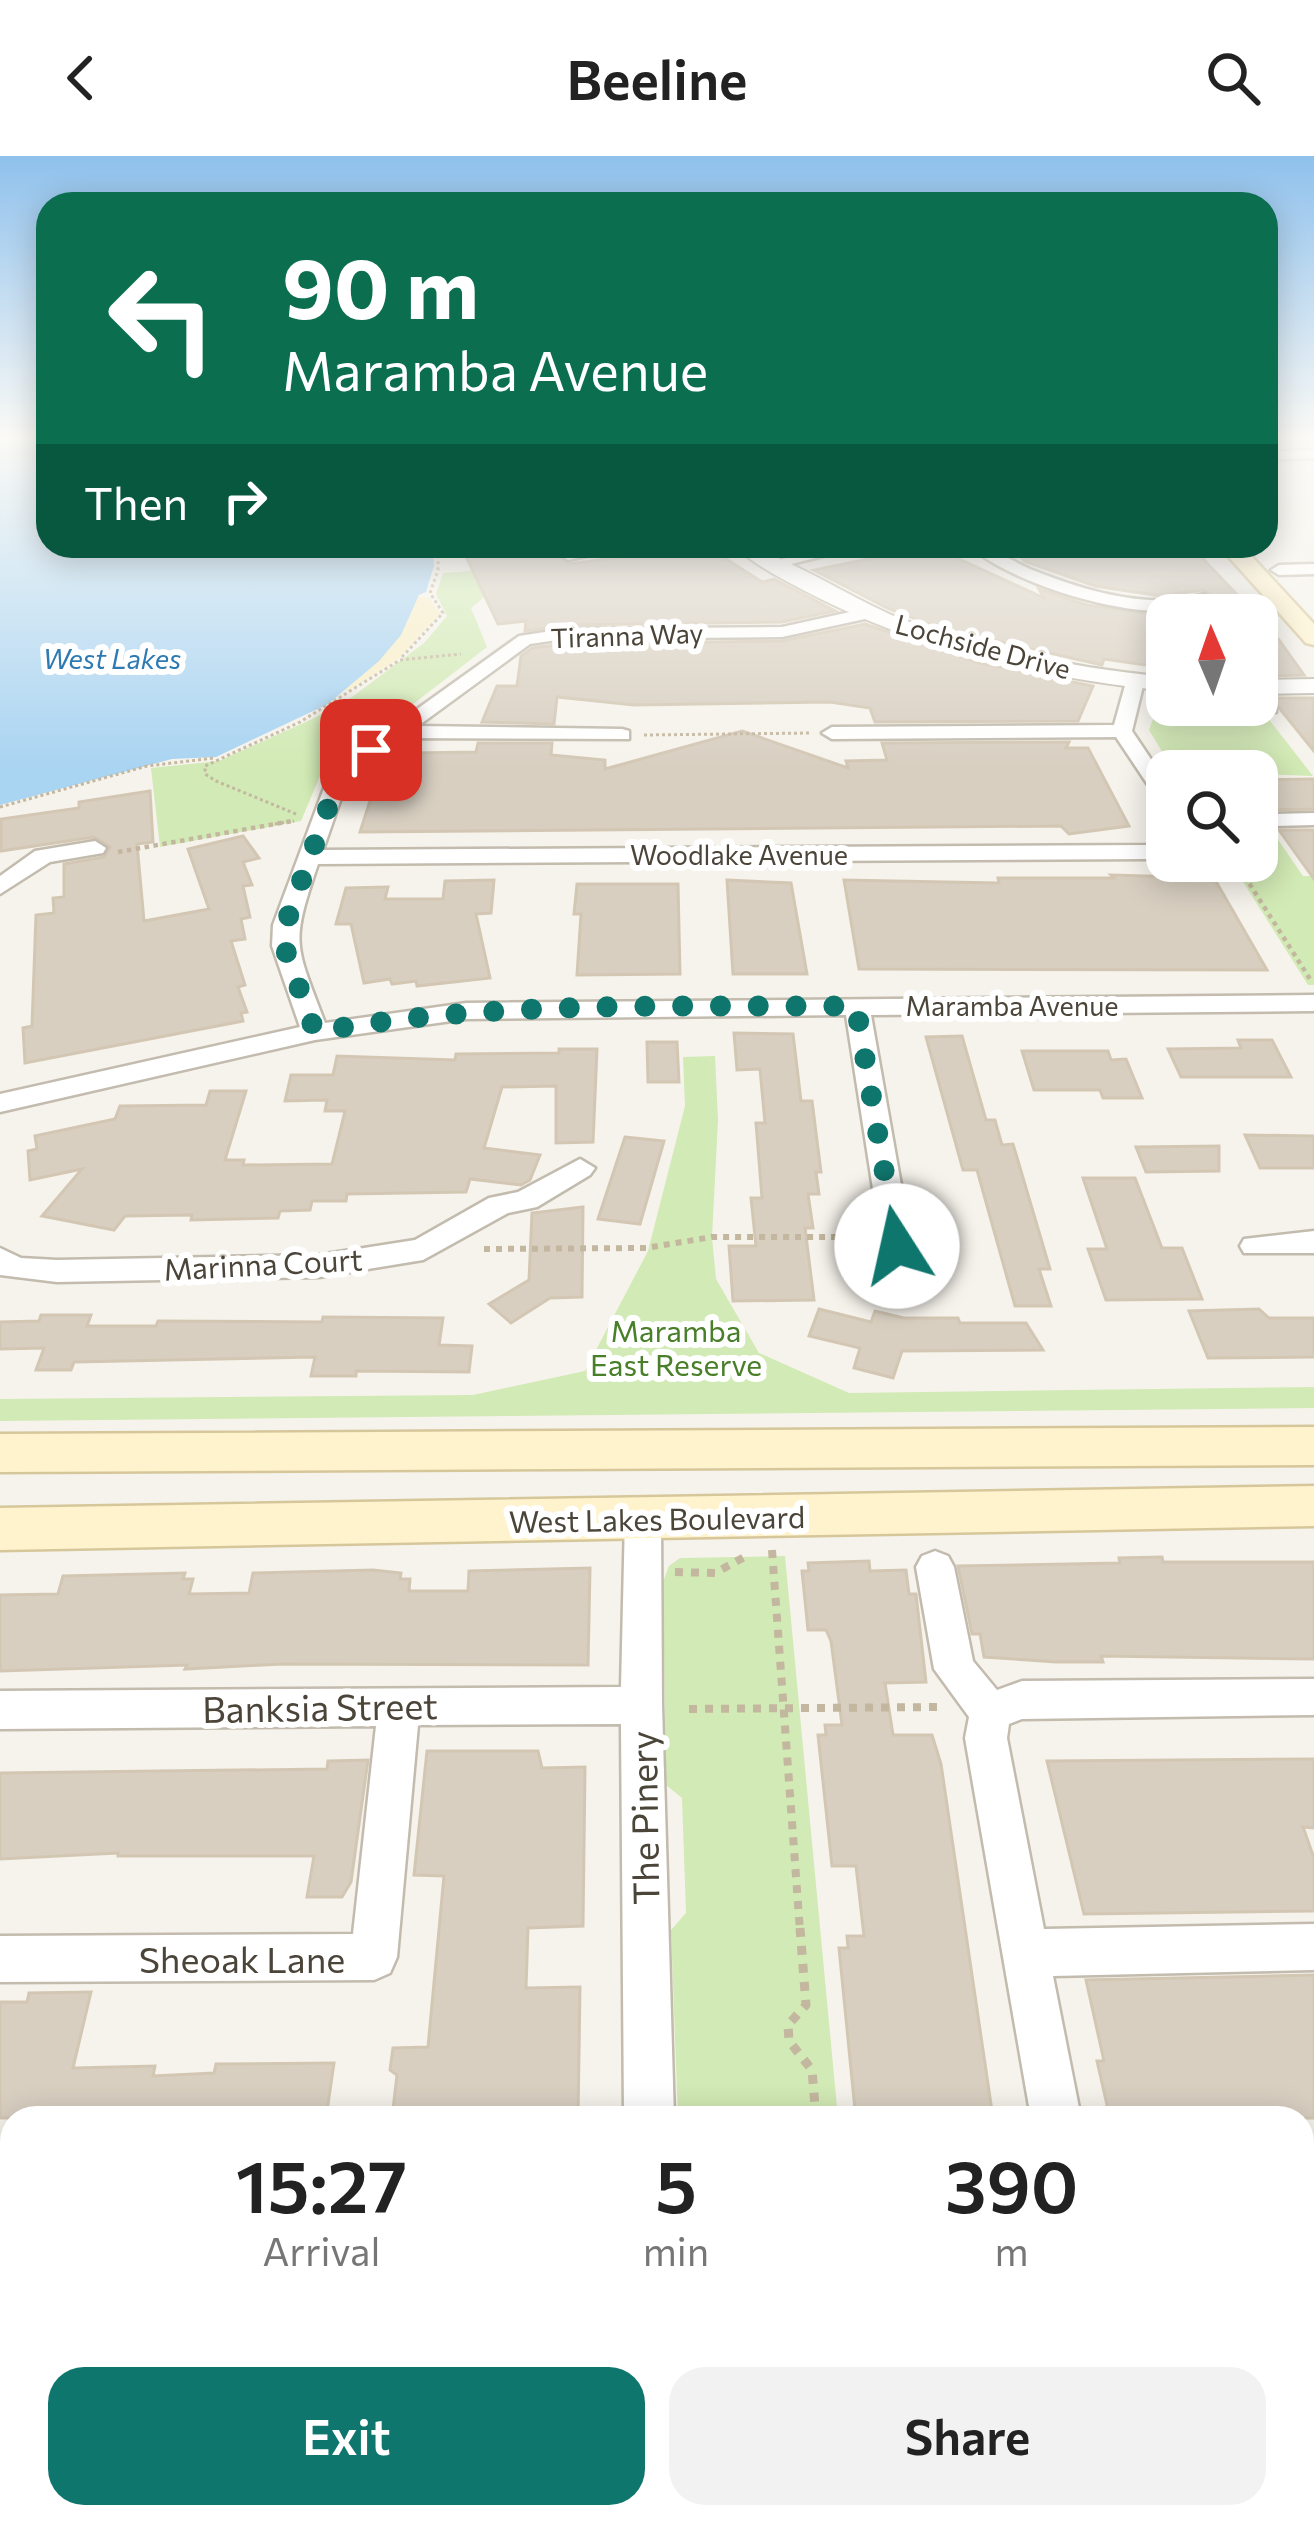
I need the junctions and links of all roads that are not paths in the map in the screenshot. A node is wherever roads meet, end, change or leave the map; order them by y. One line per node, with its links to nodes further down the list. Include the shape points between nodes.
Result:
1 (762, 558): 6 (street, Lochside Drive)
2 (799, 558): 6 (street)
3 (991, 558): 9 (street, via 1098,596)
4 (1241, 558): 12 (main road)
5 (1266, 558): 8 (main road)
6 (771, 564): 11 (street, Lochside Drive)
7 (1314, 569): 8 (street)
8 (1279, 570): 10 (main road)
9 (1138, 600)
10 (1314, 606)
11 (868, 613): 13 (street, Lochside Drive, via 1018,660); 18 (street, Tiranna Way, via 782,632 525,640)
12 (1314, 638)
13 (1135, 682): 14 (street, Lochside Drive); 17 (street)
14 (1146, 683)
15 (1314, 686): 16 (street)
16 (1278, 687)
17 (1122, 731): 19 (street); 21 (street)
18 (395, 732): 20 (street); 26 (street, Tiranna Way, via 338,780)
19 (832, 733)
20 (622, 735)
21 (1146, 767)
22 (1314, 819): 23 (street)
23 (1278, 820)
24 (1146, 849): 26 (street, Woodlake Avenue)
25 (105, 850): 27 (street, via 43,856)
26 (310, 857): 30 (street, Tiranna Way, via 284,946)
27 (4, 884)
28 (1314, 1003): 29 (street, Maramba Avenue)
29 (856, 1006): 30 (street, Maramba Avenue, via 535,1007); 34 (street)
30 (315, 1032): 31 (street, Maramba Avenue)
31 (0, 1103)
32 (580, 1168): 36 (street, Marinna Court, via 423,1249 319,1266 57,1271 14,1269)
33 (1314, 1242): 35 (street)
34 (897, 1246)
35 (1255, 1246)
36 (0, 1259)
37 (1314, 1446): 38 (main road)
38 (0, 1453)
39 (1314, 1506): 40 (main road, West Lakes Boulevard)
40 (644, 1518): 41 (main road, West Lakes Boulevard); 45 (street, The Pinery)
41 (0, 1529)
42 (935, 1567): 47 (street, via 954,1669)
43 (1314, 1696): 47 (street, via 1022,1700)
44 (399, 1705): 45 (street, Banksia Street); 46 (street, Banksia Street); 50 (street, Sheoak Lane, via 374,1957)
45 (641, 1705): 51 (street, The Pinery)
46 (0, 1710)
47 (990, 1712): 49 (street, via 986,1738)
48 (1314, 1948): 49 (street)
49 (1026, 1953): 52 (street)
50 (0, 1959)
51 (649, 2106)
52 (1054, 2106)

